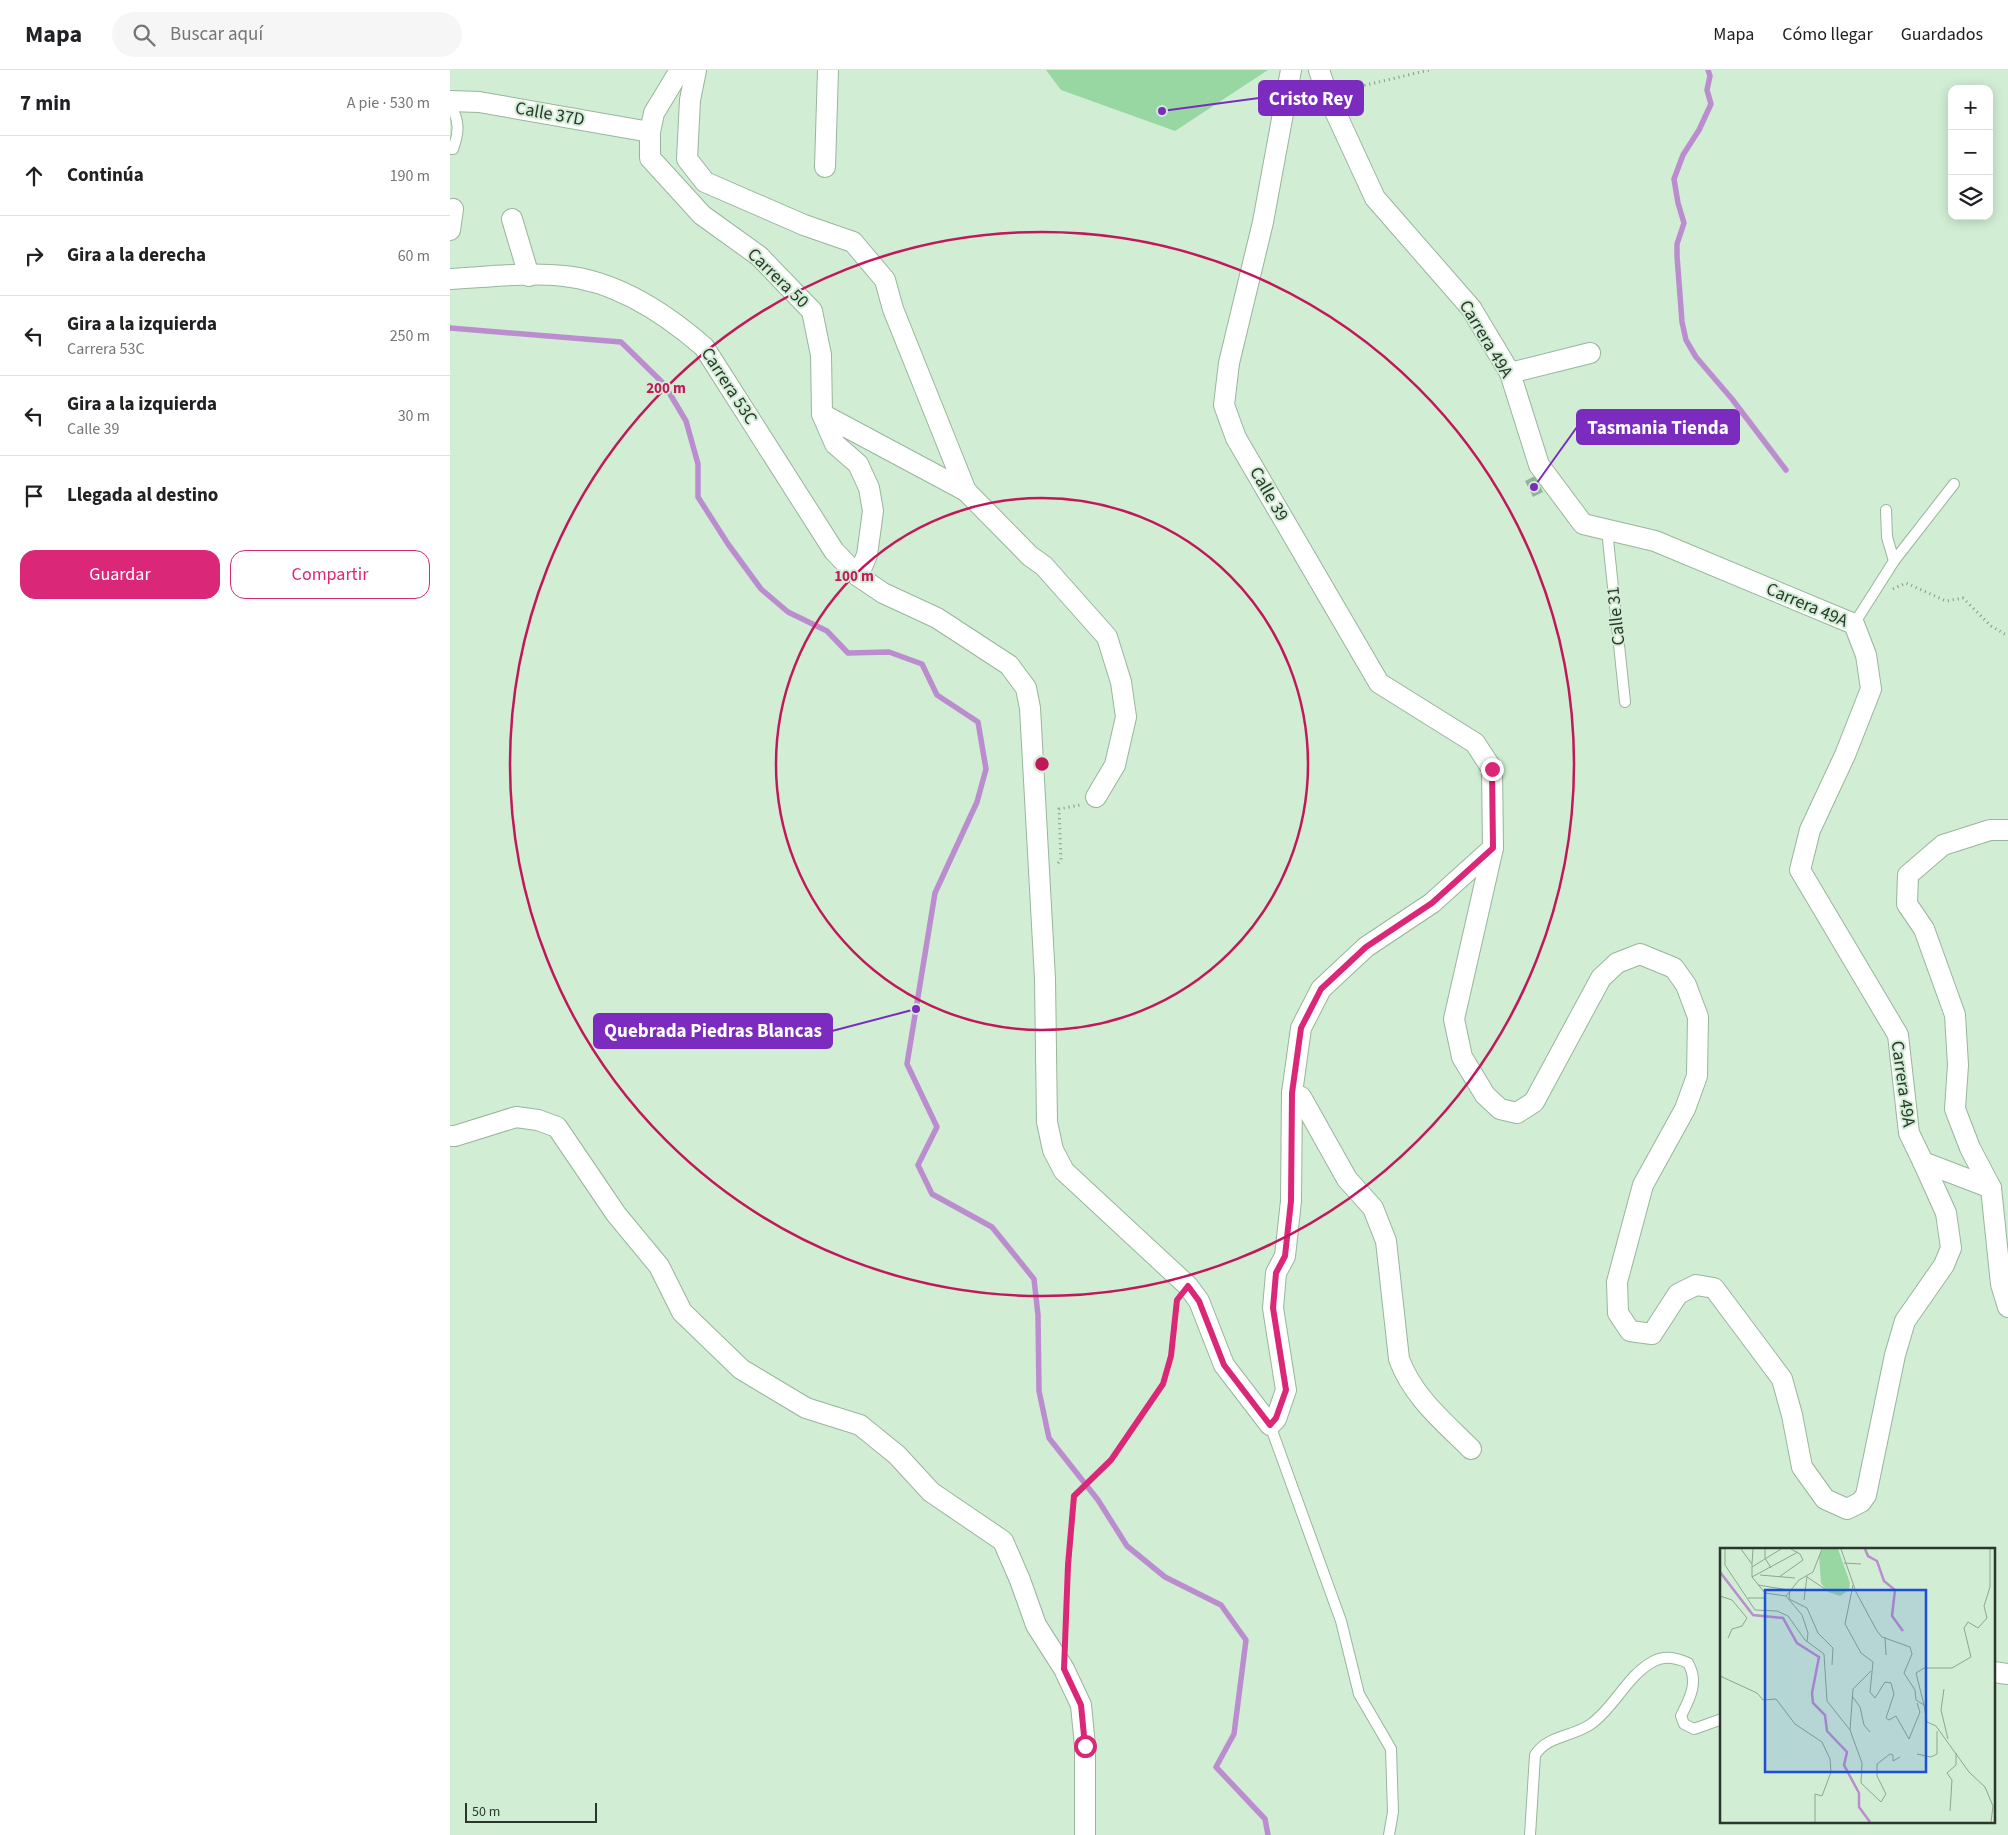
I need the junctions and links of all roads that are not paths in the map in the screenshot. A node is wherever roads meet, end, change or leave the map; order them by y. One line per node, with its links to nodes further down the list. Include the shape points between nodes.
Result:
1 (680, 70): 8 (street, Carrera 50, via 654,113)
2 (696, 70): 20 (street, via 690,100 687,159 705,182 804,225 853,242 885,280 893,309)
3 (828, 70): 10 (street)
4 (1291, 70): 29 (street, Calle 39, via 1262,222 1229,363 1224,405 1236,438 1379,683 1475,743 1492,769)
5 (1319, 70): 17 (street, Carrera 49A, via 1375,198 1471,308)
6 (450, 101): 8 (street, Calle 37D, via 479,102)
7 (450, 105): 9 (lane, via 456,114 459,134)
8 (650, 132): 18 (street, Carrera 50, via 650,158 702,215 759,256 812,311 821,355)
9 (450, 149)
10 (825, 167)
11 (453, 210): 13 (street)
12 (512, 219): 14 (street)
13 (450, 230)
14 (529, 276): 15 (street, Carrera 53C); 24 (street, Carrera 53C, via 565,276 605,286 676,322 704,347 834,551)
15 (450, 279)
16 (1590, 353): 17 (street)
17 (1510, 373): 22 (street, Carrera 49A, via 1539,465 1583,524)
18 (822, 414): 20 (street); 24 (street, Carrera 50, via 836,444 858,464 869,488 872,511 867,555)
19 (1954, 484): 23 (lane)
20 (966, 491): 27 (street, via 1044,566 1107,637 1121,682 1126,717 1115,764)
21 (1886, 510): 23 (lane, via 1887,537)
22 (1608, 530): 25 (street, Carrera 49A, via 1655,541); 26 (lane, Calle 31)
23 (1894, 561): 25 (lane)
24 (858, 576): 35 (street, Carrera 53C, via 883,593 937,618 1009,665 1026,688 1030,708 1045,979 1047,1122 1053,1150 1064,1170 1188,1286 1199,1301 1224,1365)
25 (1854, 624): 32 (street, Carrera 49A, via 1866,655 1871,689 1810,830 1800,870 1898,1035 1908,1133)
26 (1625, 702)
27 (1096, 797)
28 (2008, 830): 33 (street, via 1990,830 1943,846 1908,875 1907,904 1924,929 1955,1015 1958,1065 1955,1109 1970,1148)
29 (1493, 848): 30 (street, via 1432,903 1366,947 1321,989 1301,1028); 32 (street, Calle 39, via 1454,1019 1462,1057 1485,1095 1500,1109 1517,1113 1534,1102 1601,978 1617,963 1640,954 1674,968 1686,985 1698,1017 1697,1076 1685,1109 1643,1185 1617,1282 1618,1314 1630,1331 1652,1334 1678,1294 1696,1285 1714,1288 1782,1379 1802,1467 1825,1499 1847,1509 1861,1502 1866,1495 1905,1321 1944,1265 1951,1248 1946,1213)
30 (1292, 1093): 35 (street, via 1291,1201 1285,1256 1276,1273 1273,1308 1286,1390 1276,1418); 36 (street, via 1301,1097 1347,1179 1374,1208 1386,1241 1399,1359 1404,1374 1418,1396)
31 (450, 1136): 38 (street, via 516,1117 557,1127 616,1214 660,1266 682,1312 741,1369 806,1408 860,1425 897,1455 931,1492 1003,1542 1036,1625 1064,1669 1081,1705 1085,1746)
32 (1923, 1162): 33 (street)
33 (1991, 1188): 34 (street, via 2001,1284)
34 (2008, 1308)
35 (1270, 1425): 39 (lane, via 1341,1622 1359,1694 1390,1750 1393,1812)
36 (1472, 1448)
37 (1720, 1720): 40 (lane, via 1694,1729 1684,1724 1681,1716 1693,1687 1691,1668 1688,1663 1674,1658 1653,1662 1628,1683 1593,1723 1572,1734 1552,1739 1539,1749 1535,1755)
38 (1085, 1835)
39 (1389, 1835)
40 (1530, 1835)

